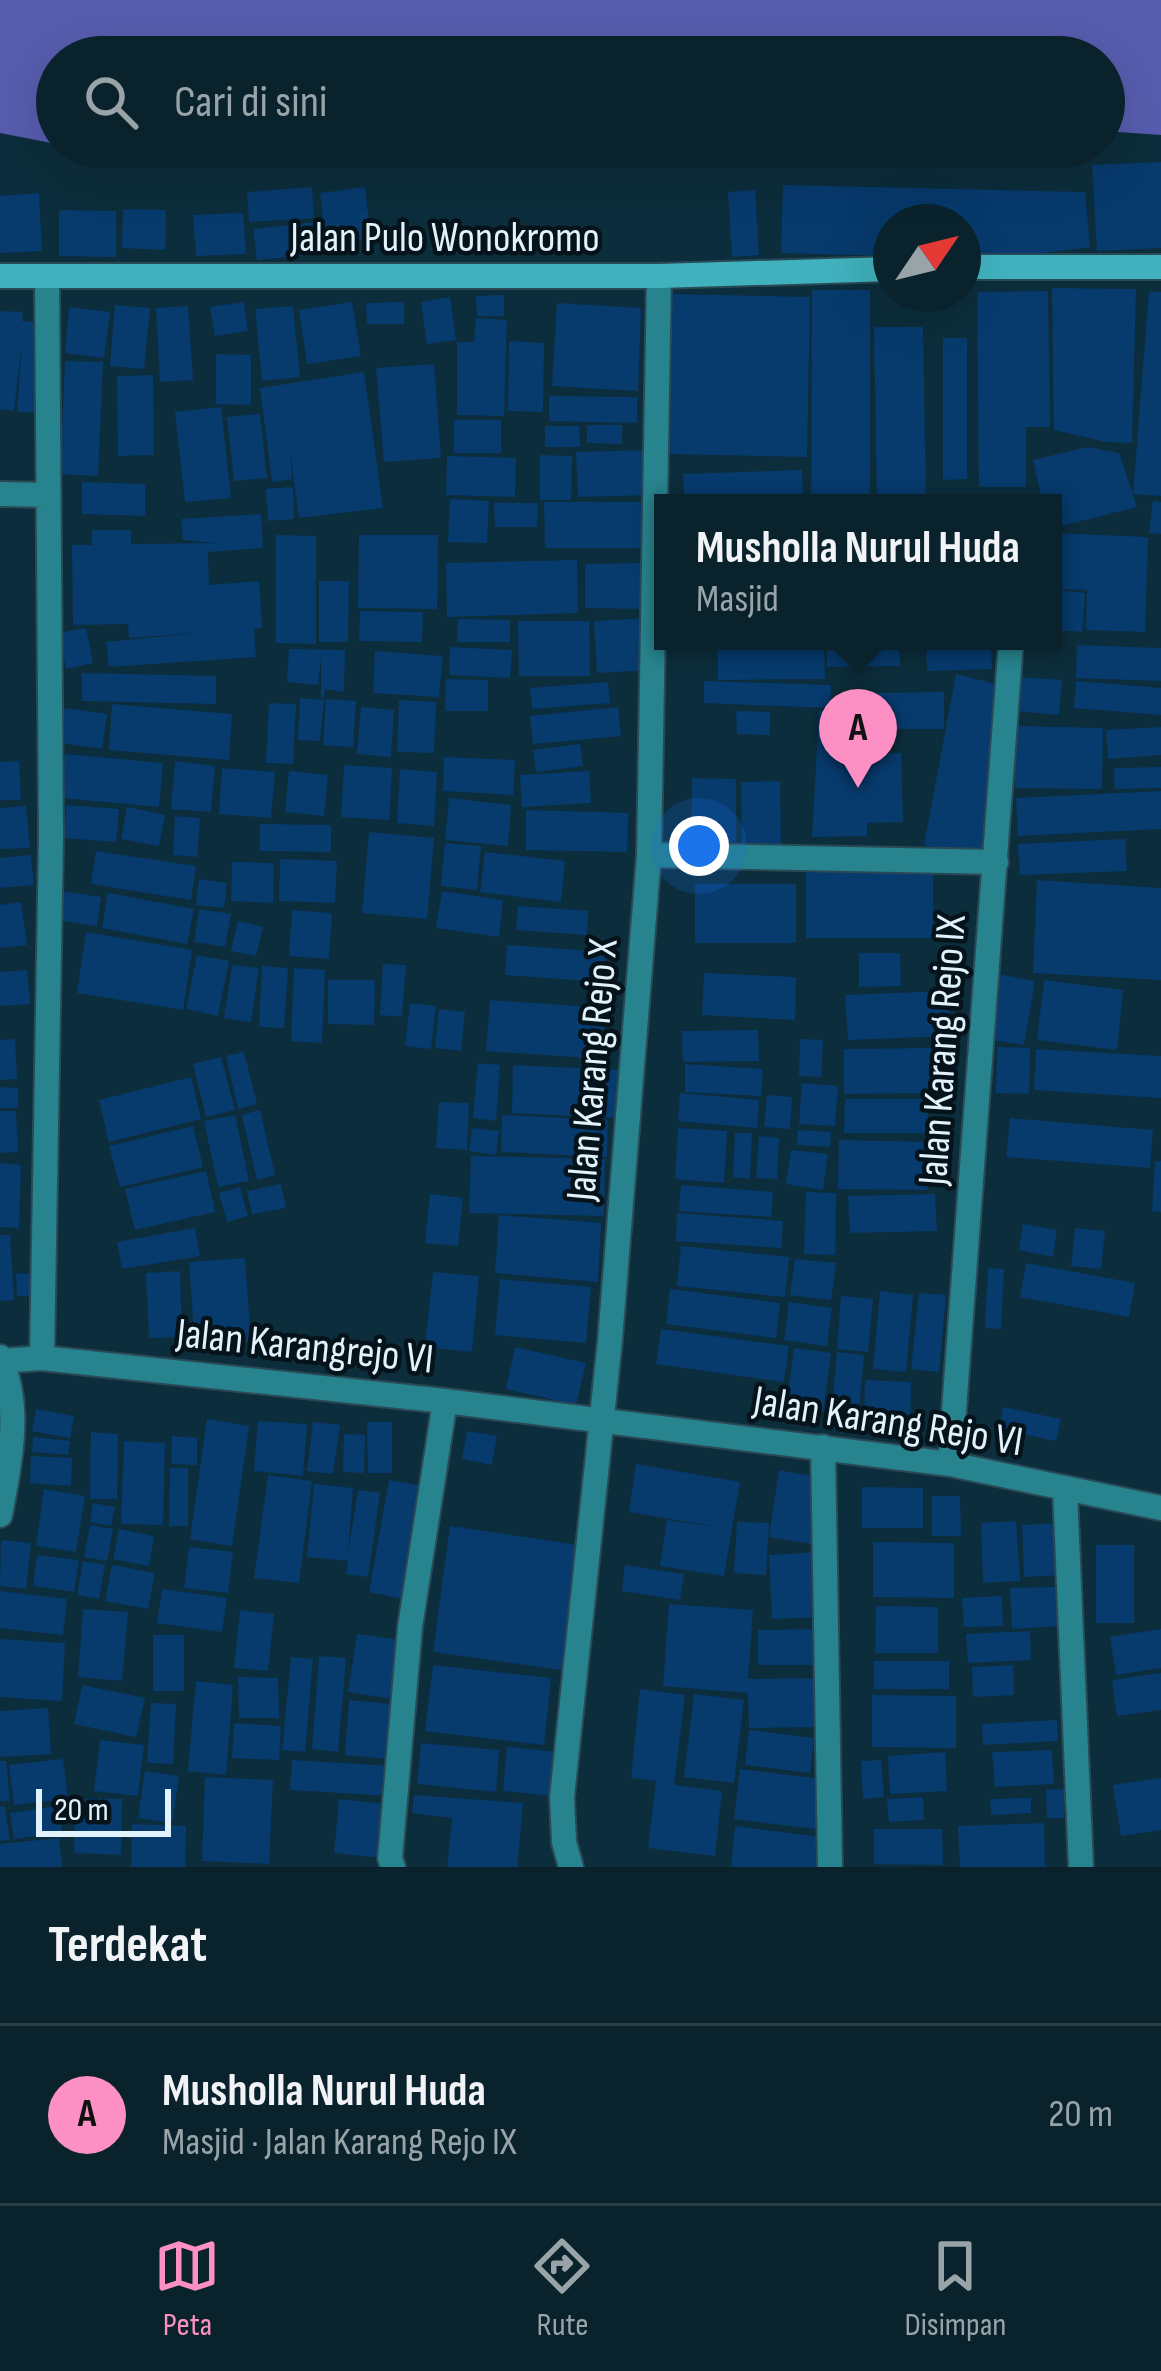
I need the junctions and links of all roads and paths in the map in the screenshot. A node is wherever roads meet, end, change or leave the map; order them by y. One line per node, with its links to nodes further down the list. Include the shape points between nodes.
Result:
1 (981, 267): 2 (main road)
2 (1161, 267)
3 (873, 270): 5 (main road, Jalan Pulo Wonokromo)
4 (0, 276): 6 (main road, Jalan Pulo Wonokromo)
5 (659, 276): 6 (main road, Jalan Pulo Wonokromo); 8 (street, Jalan Karang Rejo X)
6 (47, 278): 9 (street)
7 (0, 494): 9 (street)
8 (655, 494)
9 (48, 495): 14 (street)
10 (654, 566): 12 (street, Jalan Karang Rejo X)
11 (1010, 650): 13 (street, Jalan Karang Rejo IX)
12 (649, 855): 13 (street); 17 (street, Jalan Karang Rejo X)
13 (996, 862): 19 (street, Jalan Karang Rejo IX)
14 (42, 1358): 15 (street, Jalan Karangrejo VI); 16 (street, Jalan Karangrejo VI)
15 (1, 1360): 22 (street, via 13,1428)
16 (445, 1400): 17 (street, Jalan Karangrejo VI); 23 (street, via 410,1627)
17 (602, 1422): 18 (street, Jalan Karang Rejo VI); 24 (street, Jalan Karang Rejo X, via 562,1797)
18 (823, 1447): 19 (street, Jalan Karang Rejo VI); 25 (street)
19 (950, 1464): 20 (street, Jalan Karang Rejo VI)
20 (1065, 1491): 21 (street, Jalan Karang Rejo VI); 26 (street)
21 (1161, 1508)
22 (0, 1516)
23 (394, 1867)
24 (571, 1867)
25 (830, 1867)
26 (1081, 1867)

